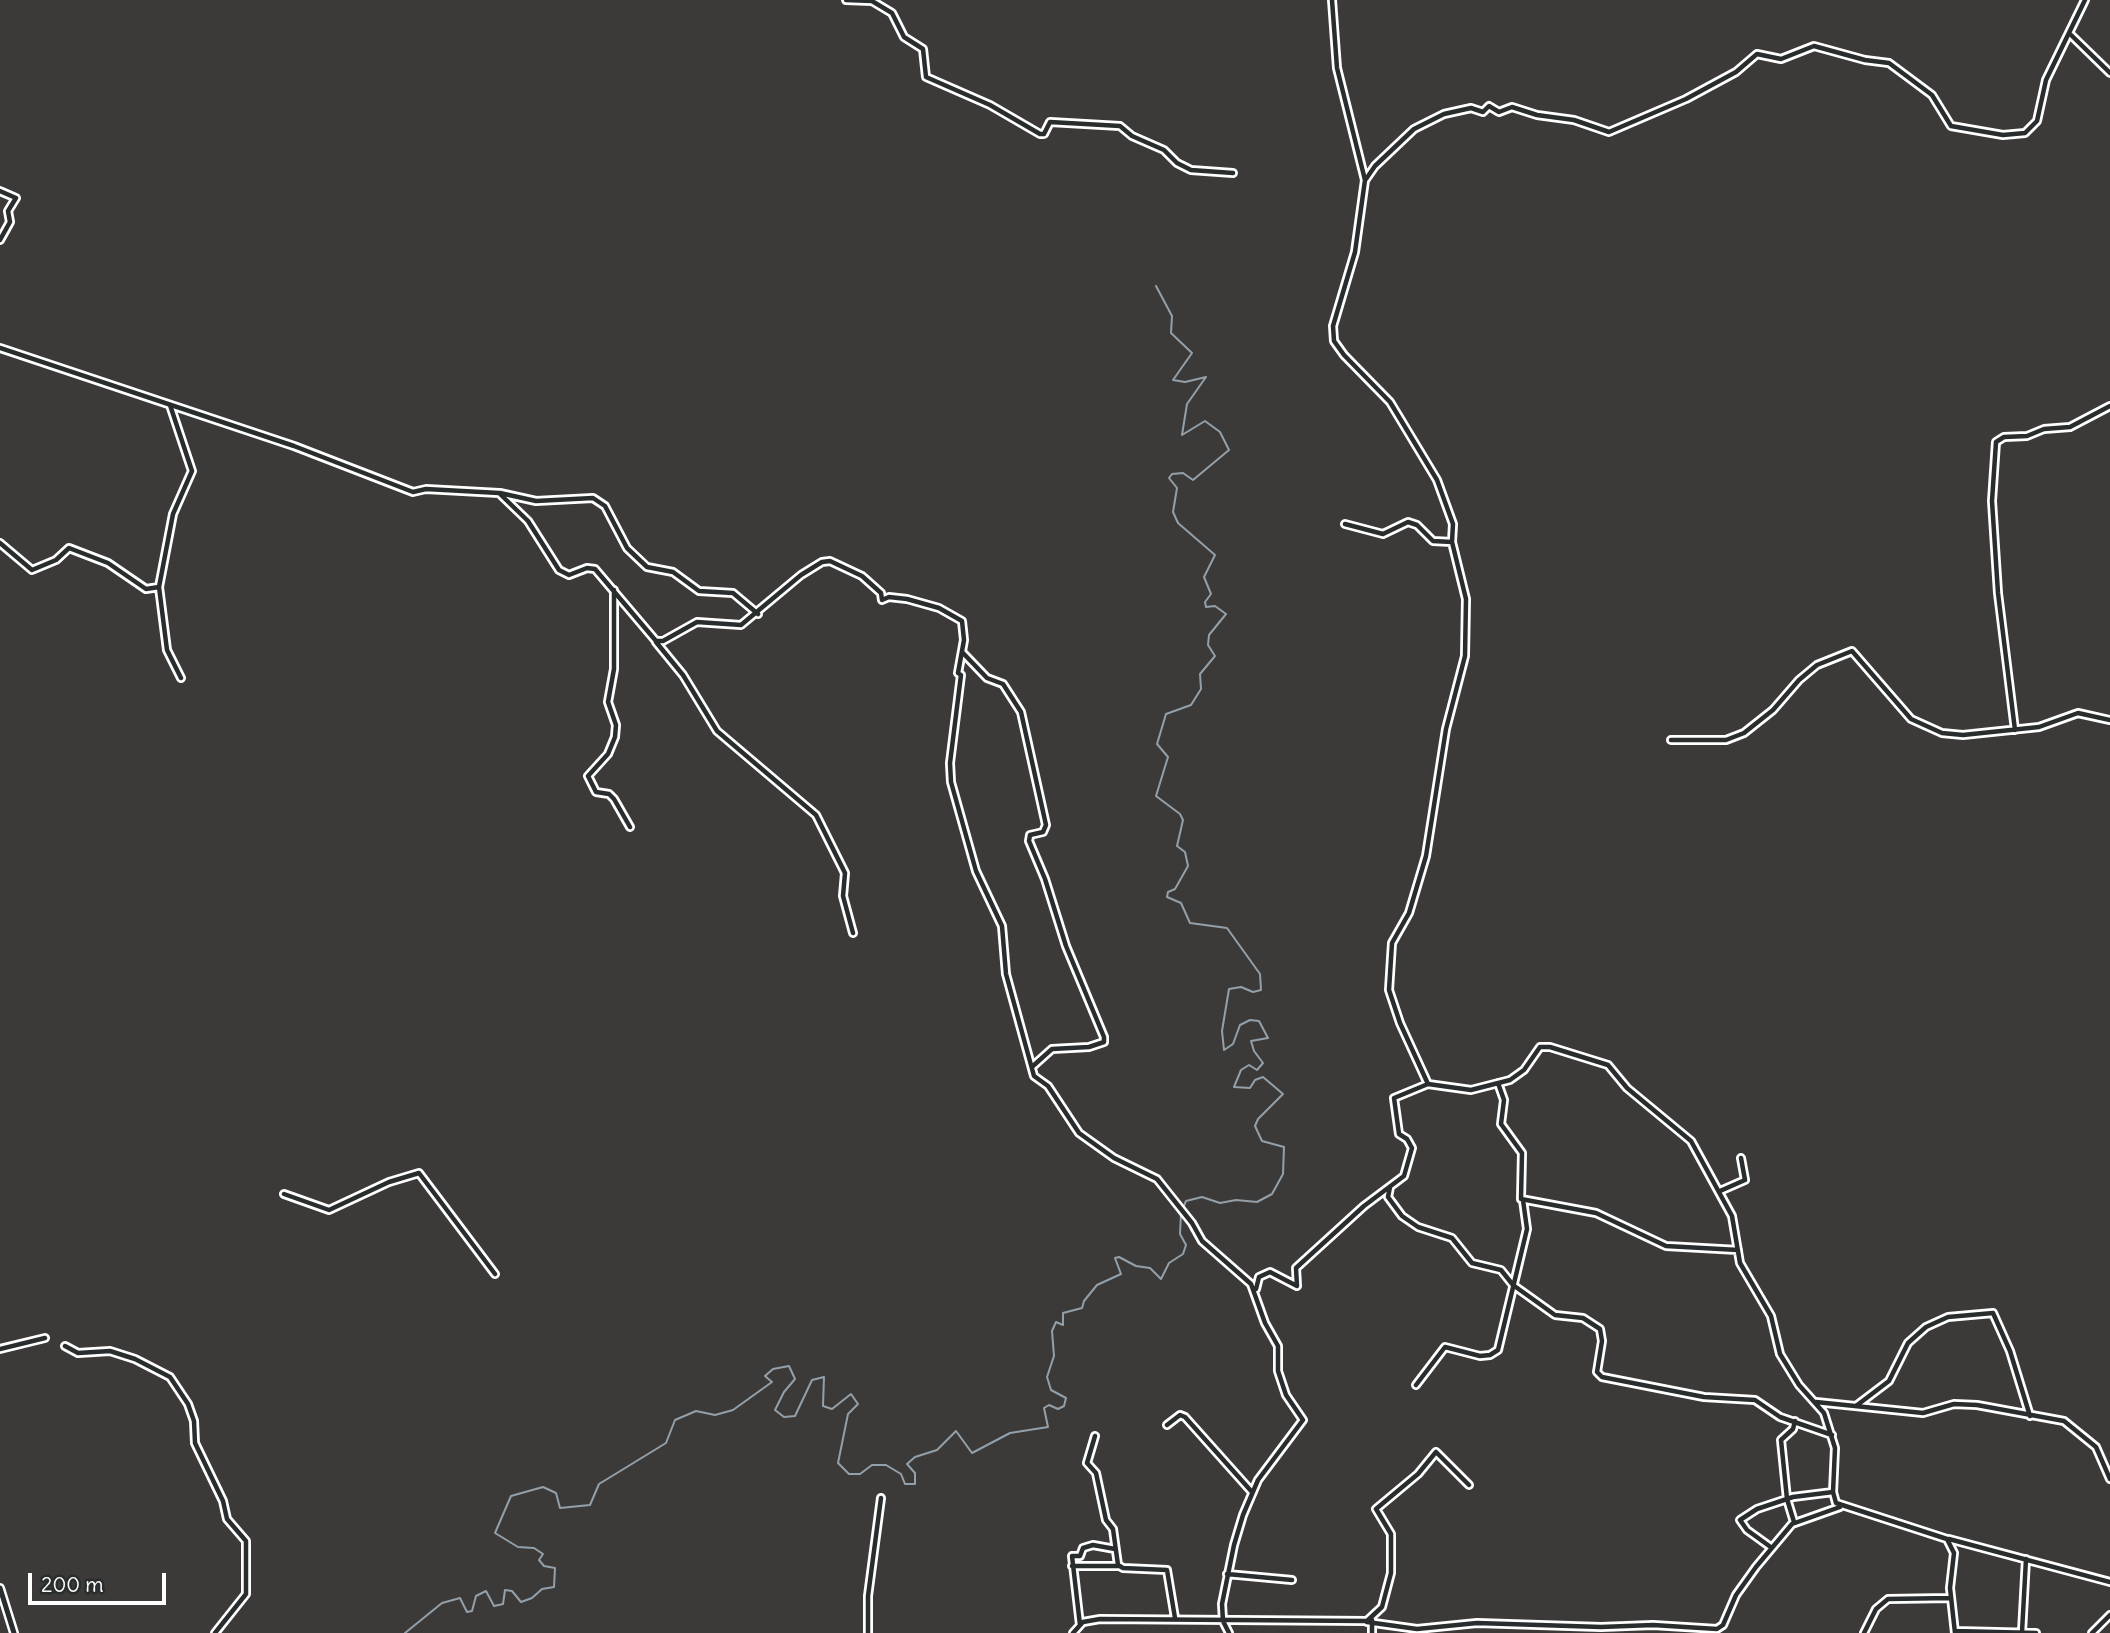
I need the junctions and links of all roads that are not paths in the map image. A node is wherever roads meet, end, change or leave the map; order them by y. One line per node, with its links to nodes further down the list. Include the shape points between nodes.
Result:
1 (846, 0): 6 (street, via 872,1 892,13 905,38 923,49 926,77 990,105 1040,134 1050,122 1120,126 1191,170)
2 (1332, 0): 7 (street, via 1337,68)
3 (2085, 0): 4 (street)
4 (2069, 33): 5 (street); 7 (street, via 2046,80 2037,121 2018,134 1951,126 1931,95 1889,62 1814,46 1781,59 1758,54 1736,72 1686,99 1609,132 1512,107 1499,112 1489,106 1485,112 1471,108 1444,114 1414,129)
5 (2110, 73)
6 (1233, 173)
7 (1365, 180): 15 (street, via 1355,252 1333,326 1334,341 1390,402 1411,433 1437,480 1453,524)
8 (0, 191): 9 (street, via 16,198)
9 (0, 240)
10 (0, 348): 11 (street)
11 (169, 404): 13 (street, via 413,492); 17 (street, via 192,471 173,514)
12 (2110, 406): 24 (street, via 2070,427 1996,442 1992,501 1998,593)
13 (499, 493): 18 (street, via 528,521 561,572 569,575 592,568); 19 (street, via 536,501 593,498 605,506 627,548 647,567 673,572 699,591 733,593)
14 (1345, 524): 15 (street, via 1383,534 1408,522 1433,541)
15 (1452, 542): 30 (street, via 1466,599 1465,656 1447,729 1426,856 1409,913 1393,939 1388,973 1400,1023)
16 (0, 543): 17 (street, via 32,570 56,561 69,548 108,563 142,588)
17 (159, 587): 22 (street, via 167,650)
18 (614, 590): 20 (street); 26 (street, via 614,670 608,702 615,737 608,754 588,776 596,792 614,799)
19 (758, 614): 20 (street, via 739,625 695,623); 21 (street, via 801,576 822,562 834,561 865,579 881,593 882,600 907,599 961,620)
20 (656, 641): 27 (street, via 720,735 816,815 845,873 843,896)
21 (962, 653): 28 (street, via 951,782 976,871 1002,926 1006,974 1023,1045); 28 (street, via 987,678 1003,684 1021,712 1046,825 1043,832 1030,835 1029,841 1104,1037 1104,1042 1087,1047 1052,1049)
22 (181, 678)
23 (2110, 720): 24 (street, via 2078,713)
24 (2015, 731): 25 (street, via 1942,733 1918,723 1893,701 1852,651 1817,665 1773,709 1735,737)
25 (1671, 740)
26 (630, 827)
27 (853, 933)
28 (1033, 1066): 41 (street, via 1034,1076 1048,1086 1079,1133 1114,1158 1157,1179 1202,1241)
29 (1498, 1083): 30 (street, via 1471,1090); 33 (street, via 1516,1078 1536,1050 1544,1047 1608,1065 1627,1088 1691,1141); 37 (street, via 1504,1100 1501,1124 1522,1153)
30 (1428, 1084): 32 (street, via 1394,1097 1399,1134 1412,1150 1404,1176)
31 (1741, 1158): 33 (street, via 1745,1180)
32 (1390, 1187): 35 (street); 36 (street)
33 (1720, 1191): 38 (street, via 1732,1216)
34 (284, 1194): 39 (street, via 330,1210 419,1173)
35 (1378, 1196): 36 (street); 41 (street, via 1296,1268 1297,1286 1270,1272 1259,1277)
36 (1388, 1197): 40 (street, via 1402,1216 1418,1227 1452,1238 1468,1260 1501,1269)
37 (1523, 1200): 38 (street, via 1597,1213 1676,1249); 40 (street, via 1527,1229)
38 (1738, 1250): 46 (street, via 1740,1263 1774,1323 1776,1344 1786,1365)
39 (495, 1273)
40 (1513, 1285): 45 (street, via 1498,1350 1480,1356 1445,1347); 49 (street, via 1555,1315 1583,1318 1600,1329 1597,1370 1602,1377 1704,1398 1755,1400)
41 (1256, 1290): 55 (street, via 1265,1323 1278,1346 1278,1371 1286,1395 1303,1420)
42 (45, 1338): 44 (street)
43 (65, 1346): 83 (street, via 78,1353 110,1351 135,1359 170,1377 188,1404 195,1443 227,1518 246,1541 246,1594)
44 (0, 1349)
45 (1416, 1385)
46 (1815, 1402): 47 (street); 52 (street, via 1825,1413)
47 (1856, 1407): 48 (street, via 1923,1413 1954,1404 1978,1405); 48 (street, via 1889,1381 1908,1343 1926,1327 1955,1316 1993,1313 2010,1351)
48 (2029, 1416): 53 (street, via 2071,1425 2096,1447)
49 (1795, 1421): 52 (street); 58 (street, via 1781,1440)
50 (1167, 1425): 55 (street, via 1180,1415 1185,1417)
51 (1095, 1436): 63 (street, via 1087,1463 1098,1478)
52 (1832, 1436): 56 (street)
53 (2110, 1479)
54 (1469, 1485): 76 (street, via 1436,1452 1376,1510 1391,1534 1392,1563 1388,1592)
55 (1252, 1492): 67 (street)
56 (1833, 1492): 58 (street); 59 (street)
57 (881, 1498): 84 (street, via 868,1596)
58 (1787, 1499): 60 (street); 62 (street, via 1757,1509 1740,1521)
59 (1841, 1507): 60 (street); 61 (street)
60 (1794, 1522): 62 (street)
61 (1947, 1539): 64 (street); 71 (street, via 1954,1553)
62 (1772, 1548): 78 (street, via 1736,1595 1721,1628)
63 (1115, 1549): 65 (street, via 1085,1548 1080,1556 1072,1556); 66 (street)
64 (2026, 1559): 69 (street); 81 (street)
65 (1072, 1566): 66 (street); 77 (street)
66 (1119, 1566): 74 (street, via 1167,1570)
67 (1227, 1574): 68 (street); 75 (street)
68 (1292, 1580)
69 (2110, 1582)
70 (0, 1588): 72 (street)
71 (1950, 1598): 80 (street); 89 (street, via 1888,1599 1876,1609)
72 (2, 1605): 82 (street)
73 (2110, 1615): 91 (street)
74 (1175, 1618): 75 (street); 77 (street, via 1100,1619)
75 (1223, 1621): 76 (street); 86 (street)
76 (1370, 1621): 79 (street); 87 (street)
77 (1080, 1625): 85 (street)
78 (1632, 1627): 79 (street, via 1477,1623); 88 (street)
79 (1446, 1630)
80 (1955, 1632): 81 (street)
81 (2022, 1632): 90 (street)
82 (14, 1633)
83 (215, 1633)
84 (868, 1633)
85 (1073, 1633)
86 (1229, 1633)
87 (1372, 1633)
88 (1626, 1633)
89 (1864, 1633)
90 (2036, 1633)
91 (2092, 1633)

